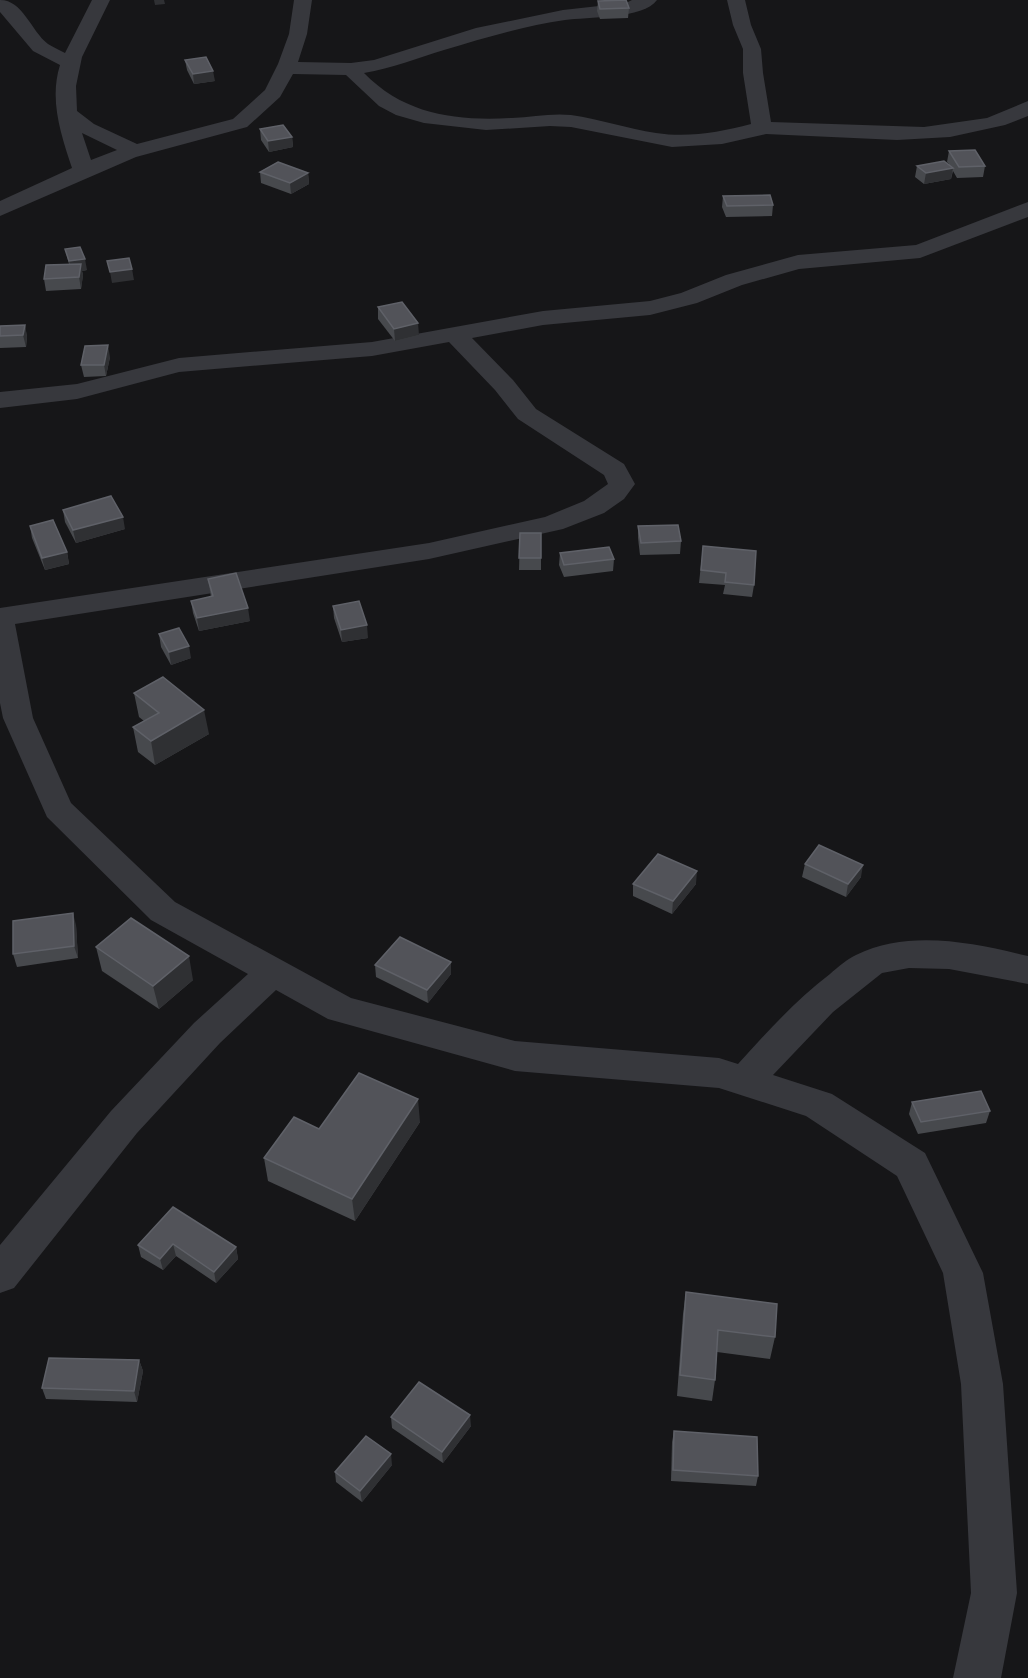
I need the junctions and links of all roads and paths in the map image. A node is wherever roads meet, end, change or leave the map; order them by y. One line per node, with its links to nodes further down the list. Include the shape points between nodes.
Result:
1 (102, 0): 6 (street)
2 (303, 0): 7 (street, via 298,34)
3 (648, 0): 8 (street, via 629,8 515,24)
4 (736, 0): 11 (street, via 752,49)
5 (0, 3): 6 (street, via 40,47)
6 (70, 63): 10 (street)
7 (286, 68): 8 (street); 12 (street, via 273,93 240,123)
8 (351, 69): 11 (street, via 372,92 390,103 436,119 511,124 580,122 669,141 694,141)
9 (1028, 106): 11 (street, via 1021,113 993,123 944,133 882,135)
10 (67, 113): 12 (street, via 87,128); 13 (street)
11 (762, 128)
12 (136, 151): 13 (street)
13 (84, 171): 14 (street)
14 (0, 209)
15 (1028, 209): 16 (street, via 920,250 798,262 650,308 543,318)
16 (454, 334): 17 (street, via 372,349 179,365 77,390); 18 (street, via 527,414 615,470 622,484 615,493 594,507 553,523 429,551)
17 (0, 400)
18 (0, 619): 20 (street, via 18,718 58,809 163,911)
19 (1028, 970): 21 (street, via 993,961 921,953 870,964 821,1001)
20 (274, 971): 21 (street, via 340,1009 515,1056 719,1073); 22 (street, via 207,1034 124,1122)
21 (745, 1082): 23 (street, via 819,1105 911,1165 963,1273 982,1384 994,1593)
22 (0, 1275)
23 (977, 1678)

